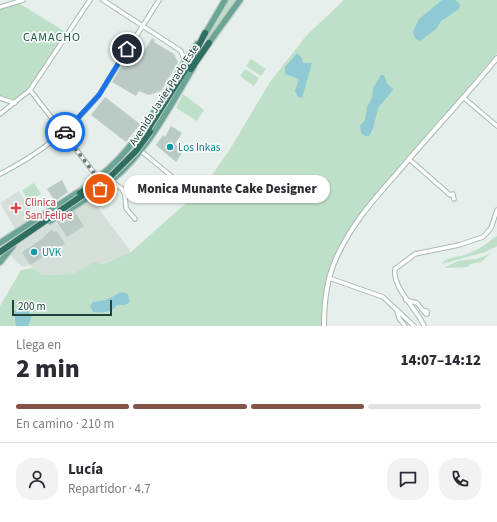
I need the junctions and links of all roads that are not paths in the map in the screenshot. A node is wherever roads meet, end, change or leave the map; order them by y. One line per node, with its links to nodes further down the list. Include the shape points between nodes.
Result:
1 (23, 0): 7 (street)
2 (90, 0): 13 (street)
3 (103, 0): 8 (street)
4 (159, 0): 8 (street)
5 (225, 0): 9 (main road, Avenida Javier Prado Este)
6 (240, 0): 10 (main road, Avenida Javier Prado Este)
7 (0, 7)
8 (142, 25): 12 (street, via 181,51); 21 (street, via 99,95)
9 (205, 34): 12 (main road, Avenida Javier Prado Este); 20 (highway)
10 (209, 43): 20 (highway); 22 (main road, Avenida Javier Prado Este)
11 (497, 58): 14 (street)
12 (185, 63): 25 (main road, Avenida Javier Prado Este, via 141,133)
13 (30, 90): 16 (street); 21 (street)
14 (463, 97): 19 (street); 23 (street)
15 (0, 98): 16 (street)
16 (15, 103): 18 (street)
17 (0, 108): 18 (street)
18 (1, 113)
19 (497, 126)
20 (148, 132): 35 (highway, bridge, via 104,177); 36 (highway, bridge, via 136,151 112,175)
21 (64, 134): 24 (street); 25 (street)
22 (141, 151): 26 (main road, Avenida Javier Prado Este); 28 (street)
23 (409, 159): 29 (street); 38 (street, via 376,197 345,240)
24 (0, 174)
25 (98, 178): 27 (street); 32 (main road, Avenida Javier Prado Este)
26 (111, 181): 27 (main road, Avenida Javier Prado Este); 31 (street, via 122,189 126,208)
27 (102, 188): 33 (main road, Avenida Javier Prado Este)
28 (193, 194)
29 (450, 195)
30 (497, 210): 39 (street, via 491,228 483,237 415,254 399,265 395,269 395,279)
31 (135, 219)
32 (36, 220): 33 (main road); 34 (main road, Avenida Javier Prado Este)
33 (41, 227): 37 (main road, Avenida Javier Prado Este, via 10,248)
34 (0, 243)
35 (0, 247)
36 (0, 252)
37 (0, 262)
38 (329, 278): 40 (street, via 383,297); 42 (street)
39 (406, 300): 41 (street, via 417,303); 45 (street)
40 (397, 310): 43 (street); 44 (street)
41 (422, 310)
42 (324, 326)
43 (405, 326)
44 (414, 326)
45 (424, 326)

